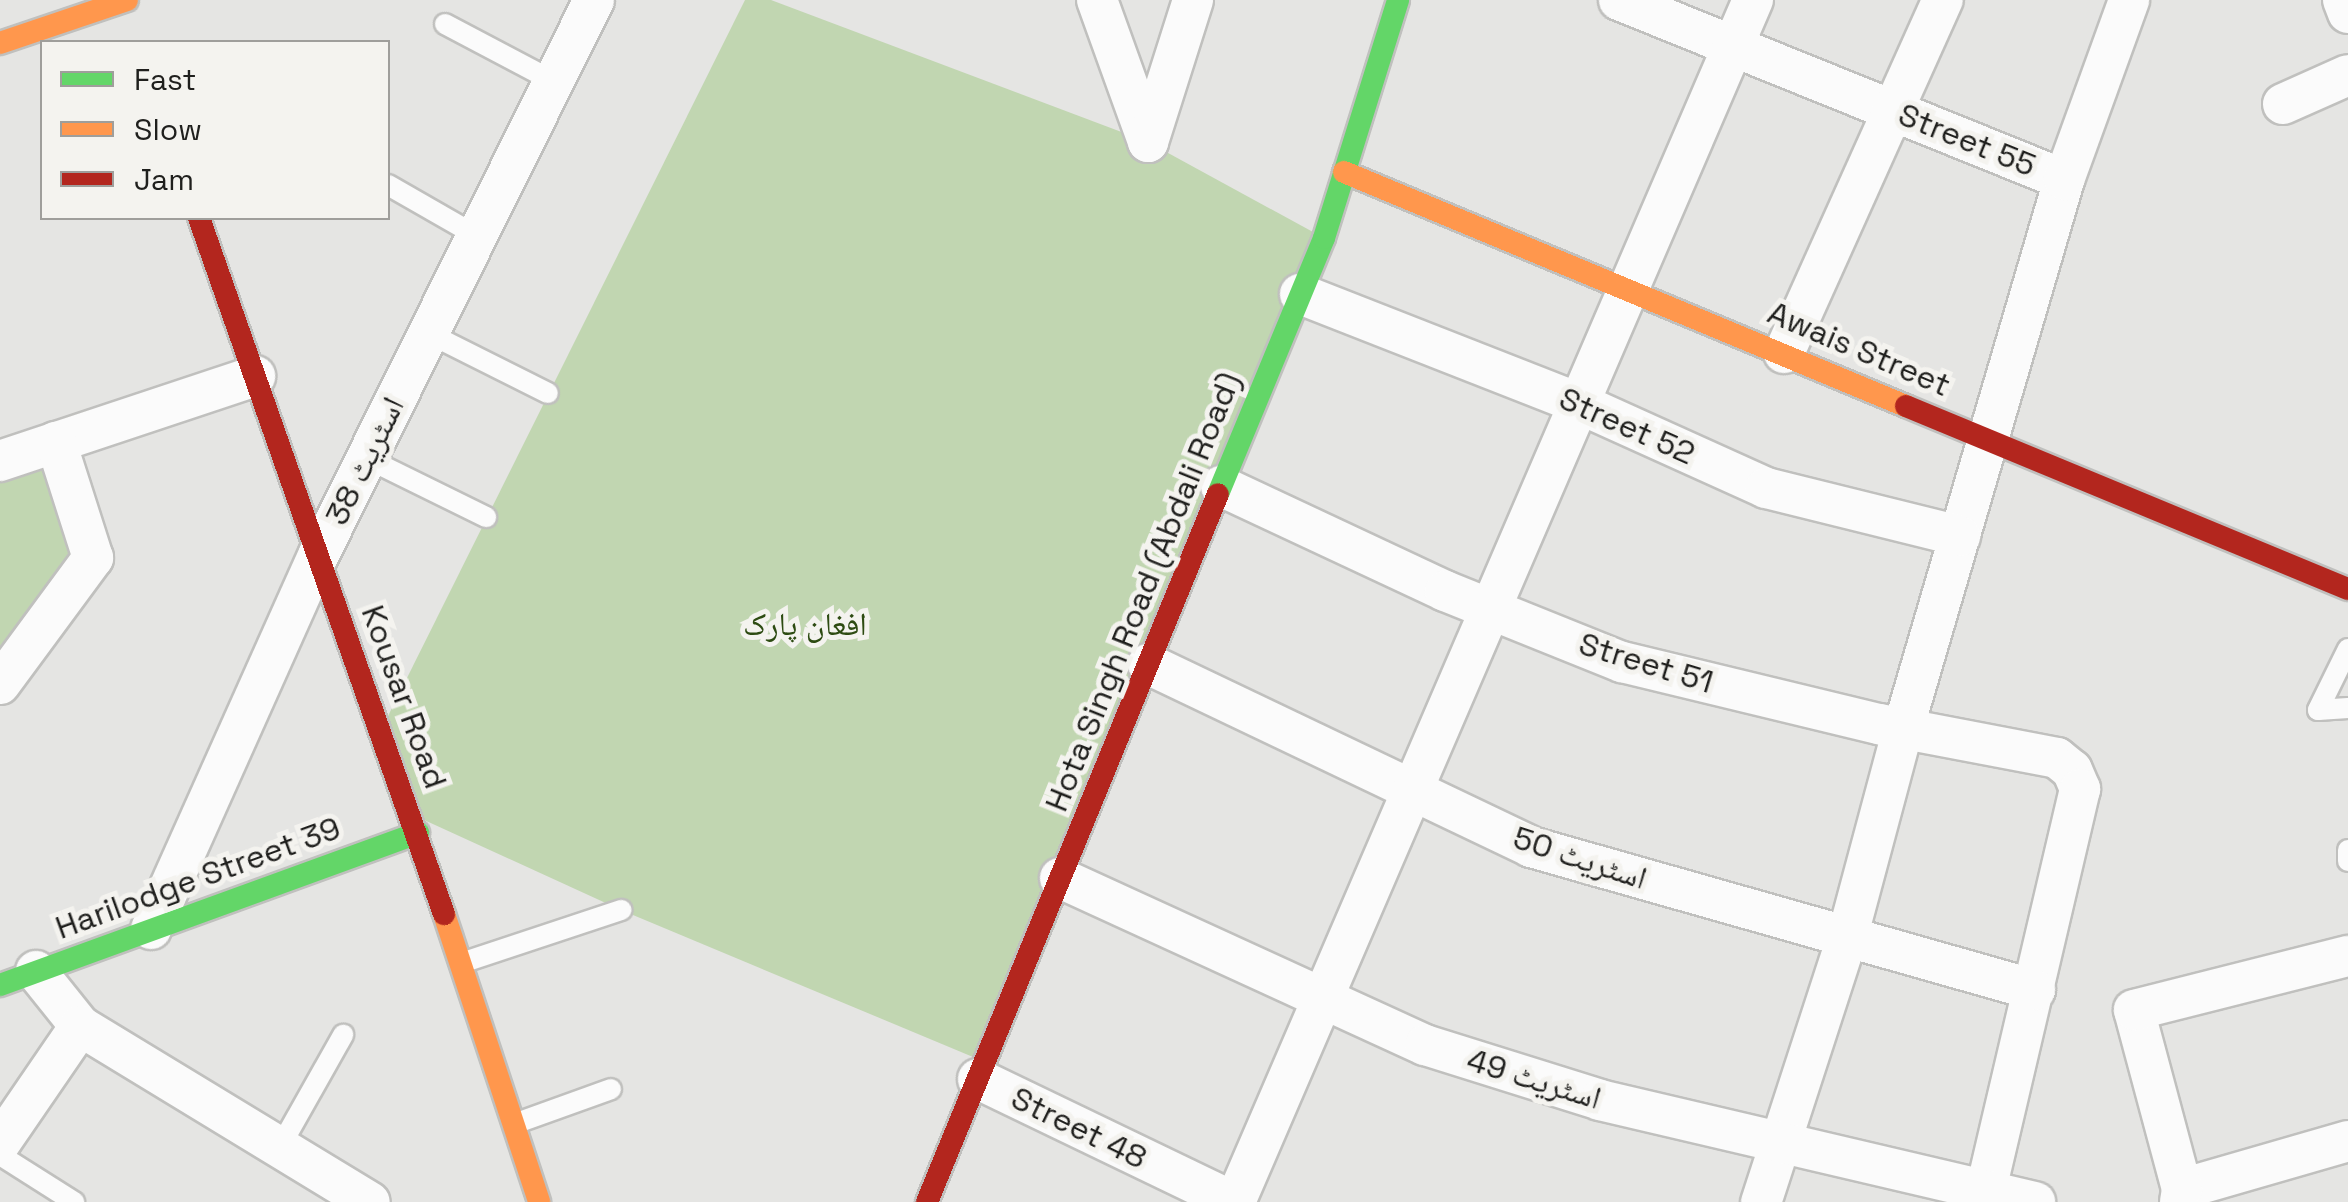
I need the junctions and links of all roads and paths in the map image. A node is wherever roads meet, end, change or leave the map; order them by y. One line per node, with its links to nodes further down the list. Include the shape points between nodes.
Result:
1 (594, 0): 17 (street, اسٹریٹ 38)
2 (1097, 0): 3 (street, via 1148,142)
3 (1194, 0)
4 (1398, 0): 20 (street, Hota Singh Road (Abdali Road))
5 (1619, 0): 15 (street, Street 55)
6 (1754, 0): 15 (street)
7 (1943, 0): 19 (street)
8 (2128, 0): 21 (street)
9 (2343, 0): 11 (street)
10 (124, 1): 13 (street); 14 (street)
11 (2348, 13)
12 (446, 24): 17 (lane)
13 (132, 29)
14 (0, 44)
15 (1733, 46): 19 (street, Street 55); 25 (street)
16 (2348, 75): 18 (street)
17 (553, 81): 24 (street, اسٹریٹ 38)
18 (2282, 104)
19 (1893, 111): 21 (street, Street 55); 28 (street)
20 (1344, 172): 25 (street, Awais Street); 26 (street, Hota Singh Road (Abdali Road))
21 (2064, 180): 32 (street, Street 55)
22 (390, 187): 24 (lane)
23 (199, 220): 29 (street, Kousar Road)
24 (477, 236): 27 (street, اسٹریٹ 38)
25 (1627, 288): 28 (street, Awais Street); 31 (street)
26 (1300, 294): 31 (street, Street 52); 36 (street, Hota Singh Road (Abdali Road))
27 (428, 334): 30 (lane); 34 (street, اسٹریٹ 38)
28 (1784, 353): 32 (street, Awais Street)
29 (255, 376): 33 (street); 39 (street, Kousar Road)
30 (548, 394)
31 (1578, 403): 38 (street, Street 52, via 1766,488); 41 (street)
32 (1990, 439): 38 (street, Street 55); 40 (street, Awais Street)
33 (56, 442): 35 (street); 44 (street, via 92,558)
34 (366, 458): 37 (lane); 39 (street, اسٹریٹ 38)
35 (0, 461)
36 (1221, 486): 41 (street, Street 51); 43 (street, Hota Singh Road (Abdali Road))
37 (486, 518)
38 (1960, 536): 46 (street, Street 55)
39 (319, 554): 48 (street, Kousar Road); 53 (street, اسٹریٹ 38)
40 (2348, 589)
41 (1489, 609): 46 (street, Street 51, via 1622,662); 47 (street)
42 (2348, 649): 45 (lane, via 2318,710)
43 (1148, 664): 47 (street, اسٹریٹ 50); 51 (street, Hota Singh Road (Abdali Road))
44 (0, 684)
45 (2348, 708)
46 (1902, 729): 54 (street, Street 55); 58 (street, Street 51, via 2056,758 2072,770 2080,789)
47 (1411, 792): 54 (street, اسٹریٹ 50, via 1531,846); 59 (street)
48 (418, 833): 53 (street, Harilodge Street 39); 56 (street, Kousar Road)
49 (2348, 850): 50 (lane)
50 (2348, 860)
51 (1060, 878): 59 (street, اسٹریٹ 49); 62 (street, Hota Singh Road (Abdali Road))
52 (620, 910): 56 (lane)
53 (151, 929): 57 (street, Harilodge Street 39)
54 (1847, 938): 58 (street, اسٹریٹ 50); 67 (street, Street 55)
55 (2348, 956): 70 (street, via 2134,1010)
56 (460, 964): 64 (street, Kousar Road)
57 (18, 978): 60 (street)
58 (2034, 990): 71 (street)
59 (1322, 997): 67 (street, اسٹریٹ 49, via 1477,1062 1600,1100); 76 (street)
60 (80, 1026): 66 (street); 68 (street)
61 (343, 1035): 68 (lane)
62 (978, 1079): 75 (street, Hota Singh Road (Abdali Road)); 76 (street, Street 48)
63 (612, 1089): 64 (lane)
64 (513, 1124): 74 (street, Kousar Road)
65 (2348, 1141): 70 (street)
66 (0, 1143)
67 (1781, 1143): 71 (street, اسٹریٹ 49); 77 (street, Street 55)
68 (280, 1147): 73 (street)
69 (0, 1155): 72 (lane)
70 (2181, 1195)
71 (1985, 1196): 78 (street, اسٹریٹ 49)
72 (74, 1202)
73 (370, 1202)
74 (538, 1202)
75 (926, 1202)
76 (1234, 1202)
77 (1761, 1202)
78 (2035, 1202)

